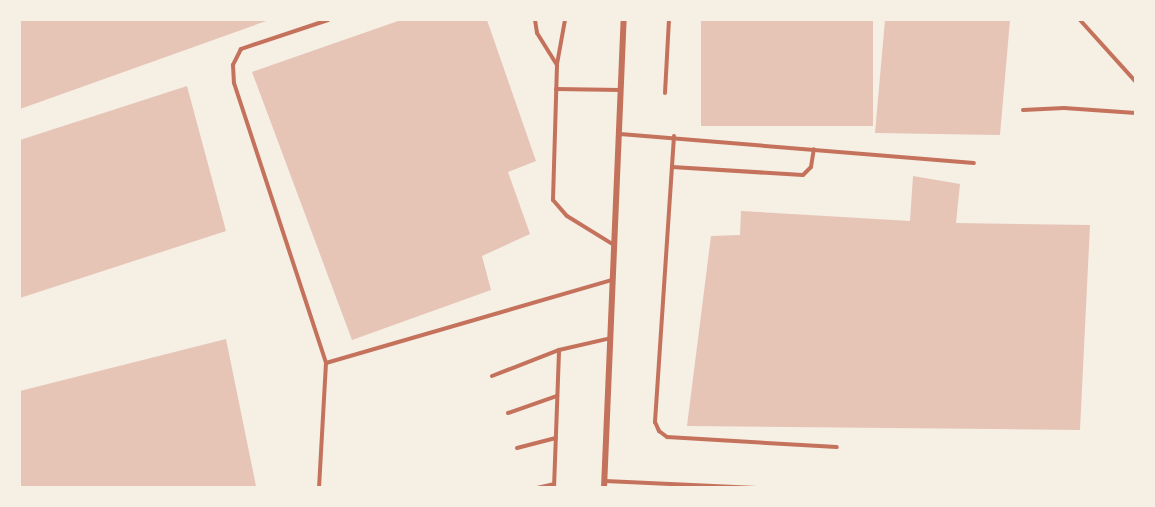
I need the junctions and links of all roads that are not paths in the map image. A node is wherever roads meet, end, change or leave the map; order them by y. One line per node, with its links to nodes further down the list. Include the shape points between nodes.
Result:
1 (328, 20): 23 (lane, via 241,49 233,65 234,83)
2 (535, 20): 7 (lane, via 537,33)
3 (566, 20): 7 (lane)
4 (624, 20): 10 (street)
5 (669, 20): 11 (lane)
6 (1080, 20): 8 (lane)
7 (557, 65): 9 (lane)
8 (1136, 82)
9 (556, 89): 10 (lane); 19 (lane, via 553,200 567,216)
10 (621, 90): 14 (street)
11 (665, 93)
12 (1023, 110): 13 (lane, via 1064,108)
13 (1136, 113)
14 (619, 134): 15 (lane); 19 (street)
15 (674, 136): 16 (lane); 18 (lane)
16 (814, 149): 17 (lane); 18 (lane, via 811,167 803,175)
17 (974, 163)
18 (672, 167): 28 (lane, via 655,422 659,430 667,437)
19 (614, 245): 20 (street)
20 (613, 280): 21 (street); 23 (lane)
21 (610, 338): 22 (lane); 30 (street)
22 (559, 350): 24 (lane); 25 (lane)
23 (326, 363): 32 (lane)
24 (492, 376)
25 (557, 396): 26 (lane); 27 (lane)
26 (508, 413)
27 (556, 438): 29 (lane); 31 (lane)
28 (837, 447)
29 (517, 448)
30 (604, 484): 34 (lane)
31 (554, 486): 33 (lane)
32 (319, 488)
33 (537, 488)
34 (757, 488)

